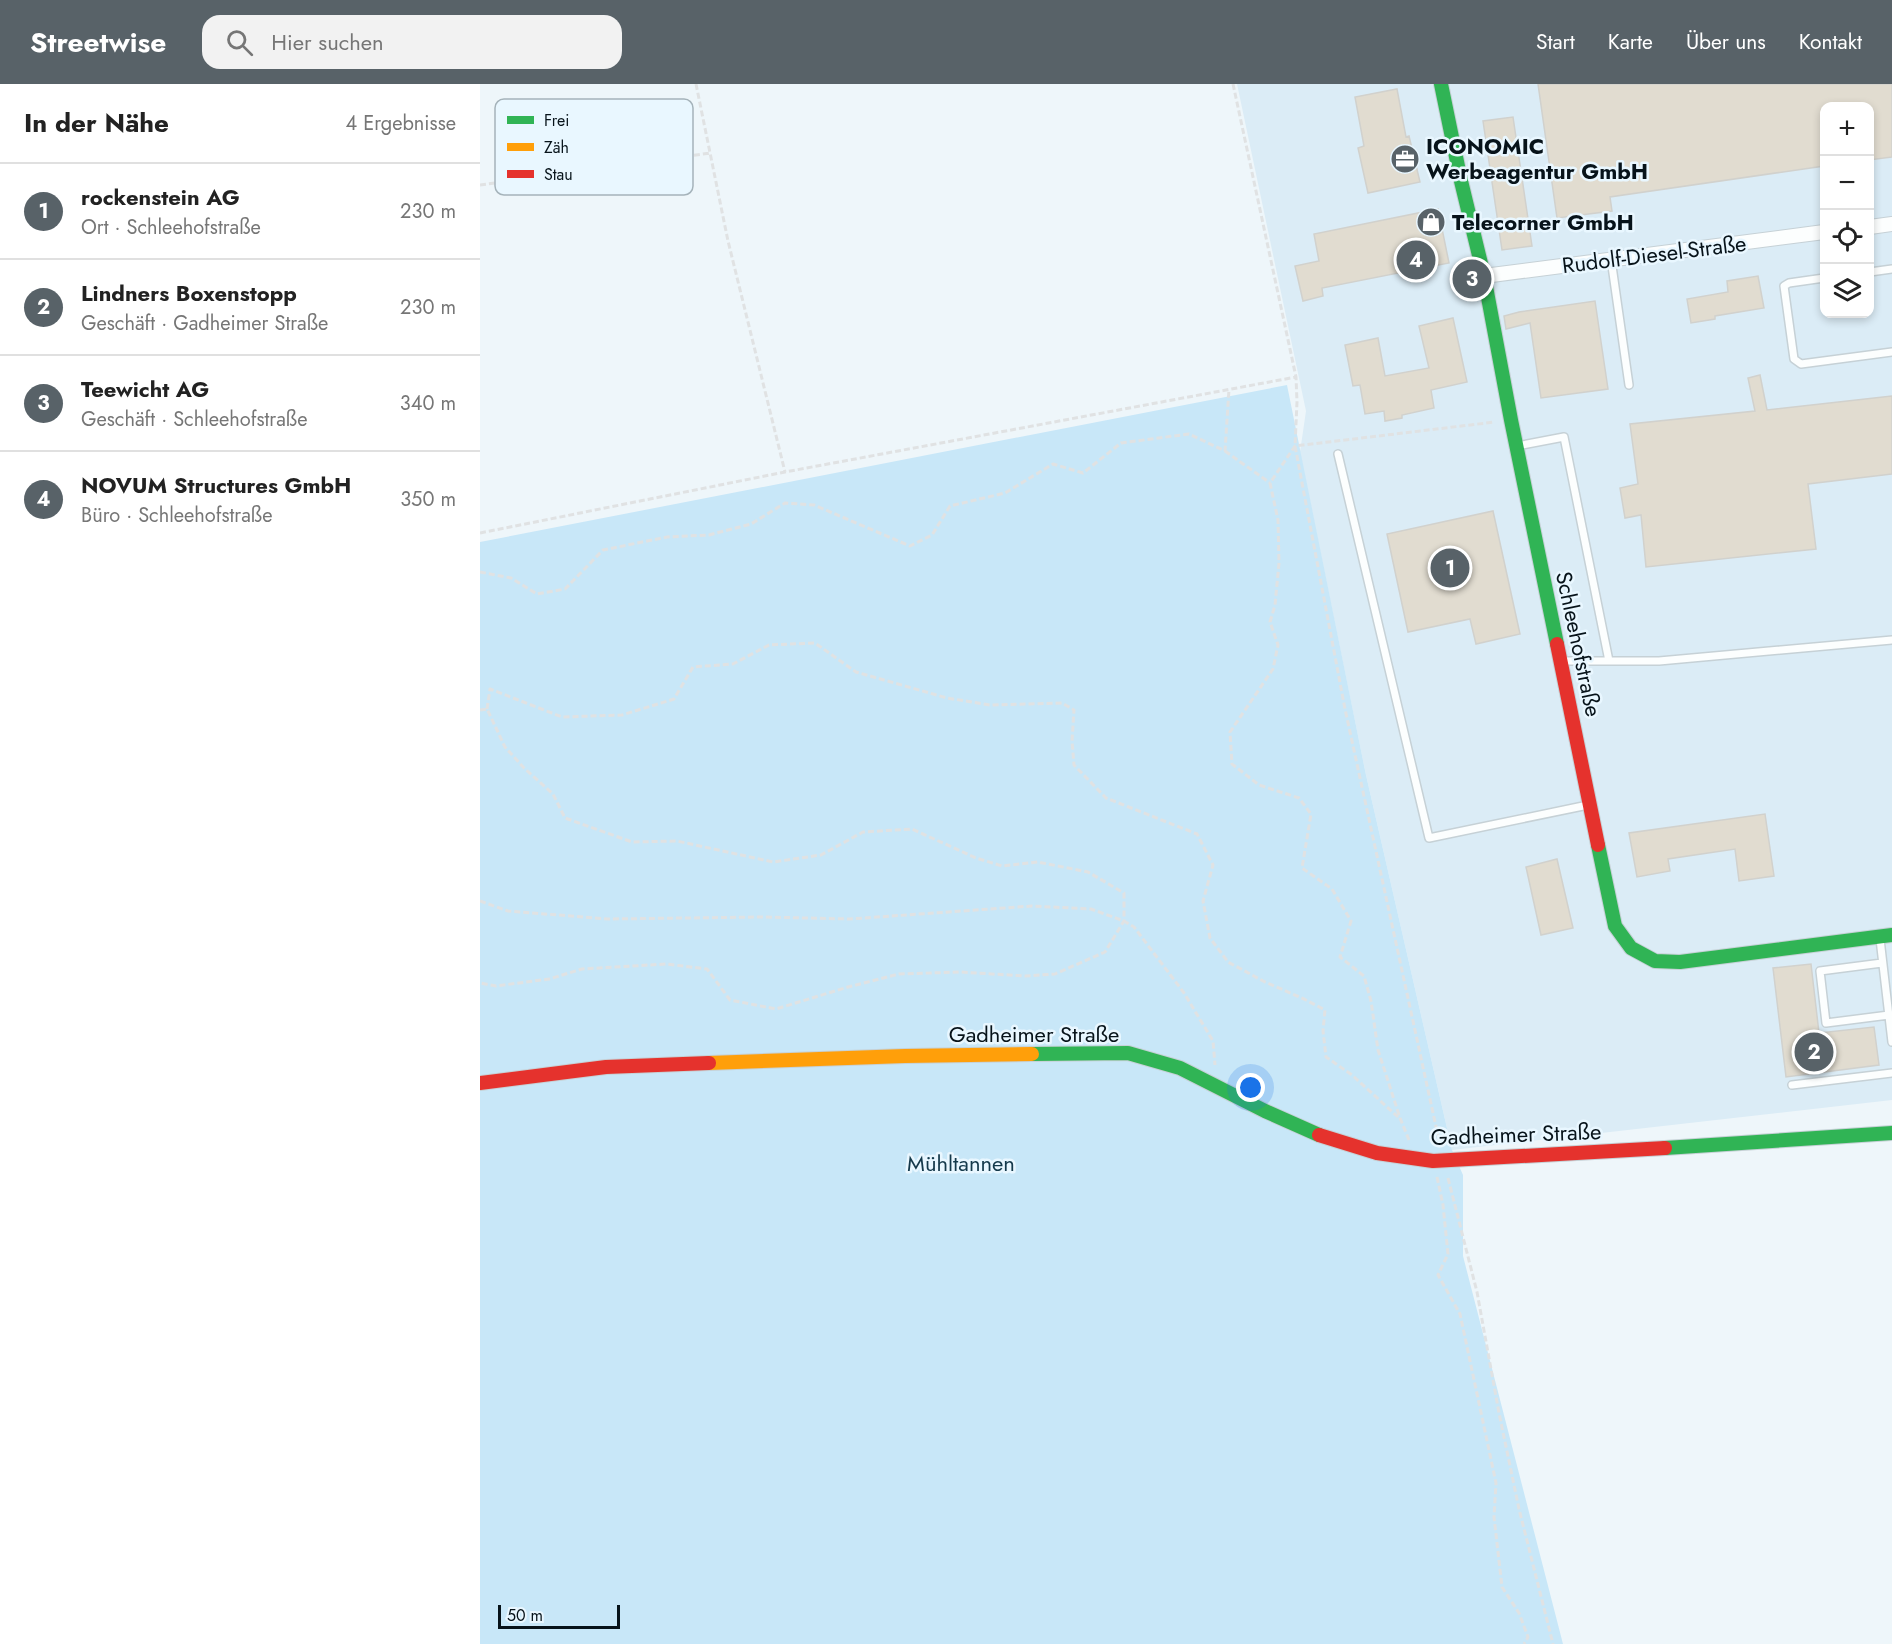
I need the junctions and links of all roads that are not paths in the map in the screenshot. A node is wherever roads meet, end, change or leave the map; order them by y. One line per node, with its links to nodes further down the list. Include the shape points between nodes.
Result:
1 (1442, 84): 8 (street, Schleehofstraße)
2 (1892, 224): 3 (street)
3 (1874, 226)
4 (1820, 233): 5 (street, Rudolf-Diesel-Straße)
5 (1611, 259): 8 (street, Rudolf-Diesel-Straße); 11 (lane)
6 (1892, 269): 7 (lane)
7 (1874, 271)
8 (1484, 276): 12 (street, Schleehofstraße)
9 (1820, 279): 10 (lane, via 1785,286 1794,359 1801,364)
10 (1892, 352)
11 (1629, 385)
12 (1516, 446): 15 (street, Schleehofstraße); 16 (lane, via 1564,437)
13 (1338, 454): 17 (lane, via 1429,838)
14 (1892, 640): 16 (lane, via 1659,661)
15 (1561, 661): 16 (lane); 17 (street, Schleehofstraße)
16 (1608, 661)
17 (1590, 804): 18 (street, Schleehofstraße, via 1615,926 1631,948 1655,961 1680,962)
18 (1886, 936): 19 (lane)
19 (1882, 963): 20 (lane); 20 (lane, via 1820,971 1826,1023)
20 (1889, 1016): 21 (lane)
21 (1892, 1042)
22 (1892, 1073): 24 (lane)
23 (480, 1083): 25 (street, Gadheimer Straße, via 606,1066 1128,1053 1180,1068 1327,1138 1377,1153 1438,1160)
24 (1792, 1085)
25 (1892, 1133)

